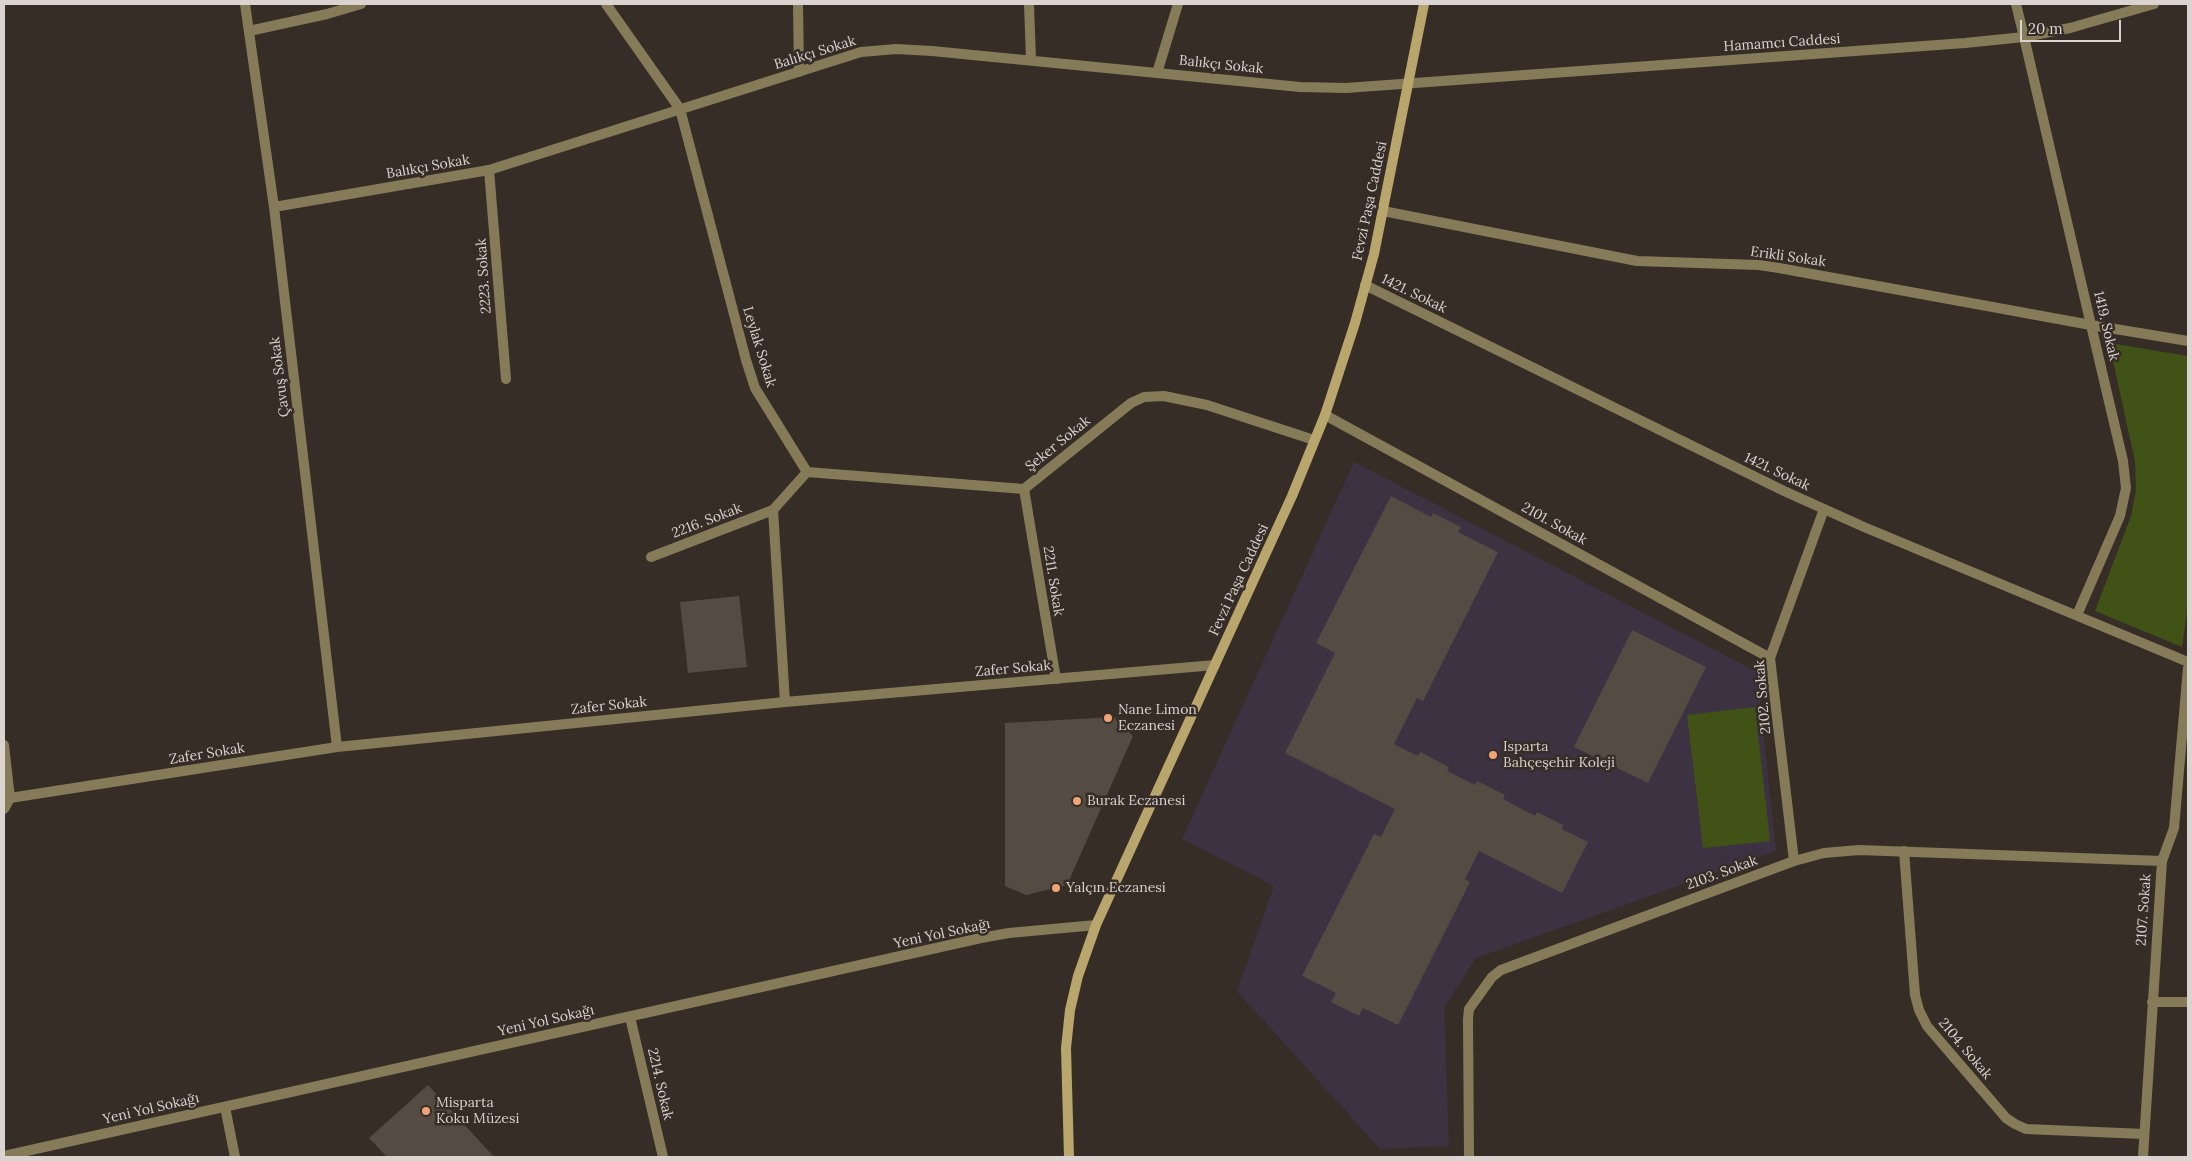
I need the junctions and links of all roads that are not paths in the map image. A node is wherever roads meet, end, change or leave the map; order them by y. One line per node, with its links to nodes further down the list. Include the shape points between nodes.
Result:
1 (245, 4): 10 (street, Çavuş Sokak)
2 (361, 4): 10 (street)
3 (606, 4): 16 (street, Leylak Sokak)
4 (798, 4): 13 (street)
5 (1029, 4): 12 (street)
6 (1178, 4): 14 (street)
7 (1424, 4): 15 (street, Fevzi Paşa Caddesi)
8 (2016, 4): 11 (street, 1419. Sokak)
9 (2154, 4): 11 (street, Hamamcı Caddesi, via 2070,28)
10 (249, 30): 18 (street, Çavuş Sokak)
11 (2024, 37): 15 (street, Hamamcı Caddesi); 21 (street, 1419. Sokak)
12 (1031, 60): 13 (street, Balıkçı Sokak, via 896,49 861,52); 14 (street, Balıkçı Sokak)
13 (799, 72): 16 (street, Balıkçı Sokak)
14 (1158, 73): 15 (street, Balıkçı Sokak, via 1300,87)
15 (1408, 85): 19 (street, Fevzi Paşa Caddesi)
16 (680, 109): 17 (street, Balıkçı Sokak); 26 (street, Leylak Sokak, via 755,388)
17 (489, 170): 18 (street, Balıkçı Sokak); 23 (street, 2223. Sokak)
18 (274, 207): 39 (street, Çavuş Sokak)
19 (1383, 211): 20 (street, Fevzi Paşa Caddesi); 21 (street, Erikli Sokak, via 1638,262 1759,265)
20 (1365, 285): 24 (street, Fevzi Paşa Caddesi); 28 (street, 1421. Sokak)
21 (2092, 325): 22 (street, Erikli Sokak); 31 (street, 1419. Sokak, via 2126,488 2120,516)
22 (2188, 341)
23 (506, 379)
24 (1325, 415): 25 (street, Fevzi Paşa Caddesi); 32 (street, 2101. Sokak)
25 (1314, 440): 27 (street, Şeker Sokak, via 1207,405 1164,396 1144,397 1131,403); 34 (street, Fevzi Paşa Caddesi)
26 (806, 472): 27 (street, Şeker Sokak); 29 (street)
27 (1024, 489): 36 (street, 2211. Sokak)
28 (1824, 509): 31 (street, 1421. Sokak); 32 (street, 2102. Sokak)
29 (773, 510): 30 (street, 2216. Sokak); 37 (street)
30 (651, 557)
31 (2077, 615): 33 (street, 1421. Sokak)
32 (1770, 658): 43 (street, 2102. Sokak)
33 (2188, 662)
34 (1215, 665): 36 (street, Zafer Sokak); 45 (street, Fevzi Paşa Caddesi)
35 (2188, 668): 44 (street, 2107. Sokak, via 2174,828)
36 (1056, 679): 37 (street, Zafer Sokak)
37 (785, 702): 39 (street, Zafer Sokak)
38 (4, 745): 40 (street)
39 (337, 747): 40 (street, Zafer Sokak)
40 (10, 798): 41 (street)
41 (4, 809)
42 (1904, 851): 43 (street, 2103. Sokak, via 1824,853); 44 (street, 2103. Sokak); 50 (street, 2104. Sokak, via 1915,995 1927,1026 2006,1118 2015,1124 2026,1128)
43 (1794, 861): 55 (street, 2103. Sokak, via 1510,967 1492,977 1469,1009)
44 (2162, 861): 46 (street, 2107. Sokak)
45 (1096, 925): 48 (street, Yeni Yol Sokağı, via 981,938); 54 (street, Fevzi Paşa Caddesi, via 1070,1010 1066,1048)
46 (2152, 1002): 47 (street); 50 (street, 2107. Sokak)
47 (2188, 1002)
48 (630, 1017): 49 (street, Yeni Yol Sokağı); 53 (street, 2214. Sokak)
49 (225, 1107): 51 (street, Yeni Yol Sokağı); 52 (street)
50 (2144, 1134): 56 (street, 2107. Sokak)
51 (4, 1156)
52 (235, 1157)
53 (663, 1157)
54 (1069, 1157)
55 (1469, 1157)
56 (2143, 1157)

